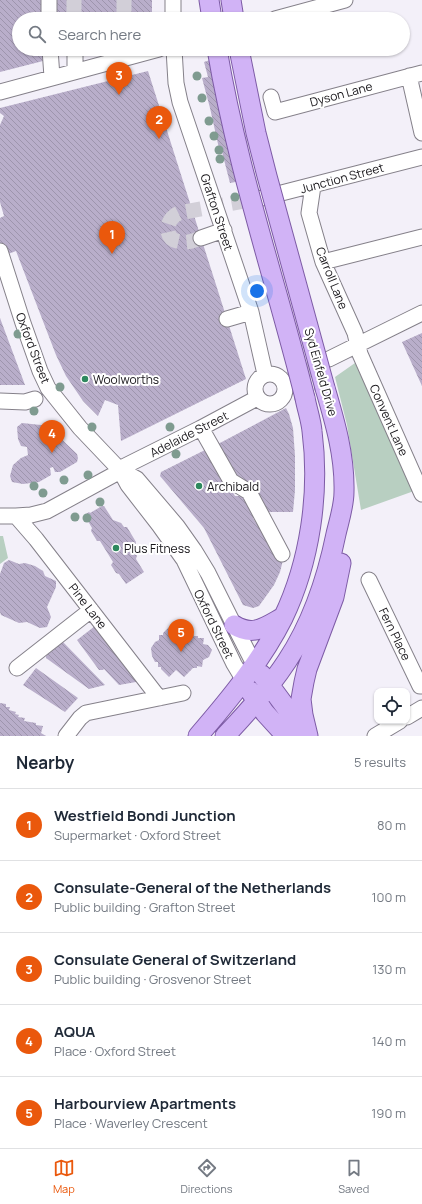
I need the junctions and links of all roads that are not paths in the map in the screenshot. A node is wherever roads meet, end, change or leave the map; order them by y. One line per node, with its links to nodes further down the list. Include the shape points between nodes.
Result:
1 (49, 0): 6 (street)
2 (173, 0): 7 (street)
3 (209, 0): 8 (main road)
4 (232, 0): 9 (main road)
5 (345, 0): 10 (street)
6 (49, 12)
7 (173, 12)
8 (211, 12)
9 (233, 12)
10 (301, 12)
11 (50, 56): 19 (street)
12 (75, 56): 17 (street)
13 (119, 56): 17 (street)
14 (174, 56): 26 (street, Grafton Street, via 180,102)
15 (218, 56): 49 (main road, Syd Einfeld Drive, bridge, via 245,181 312,430 314,461 308,545 296,588)
16 (240, 56): 42 (main road, Syd Einfeld Drive, bridge, via 263,162 337,428)
17 (75, 71): 19 (street)
18 (415, 75): 21 (street, Dyson Lane, via 275,112); 22 (street)
19 (52, 77): 20 (street)
20 (0, 92)
21 (271, 97)
22 (422, 133)
23 (422, 157): 24 (street, Junction Street)
24 (313, 186): 25 (street, Junction Street); 30 (street, Carroll Lane, via 309,213)
25 (262, 198)
26 (224, 230): 28 (street); 31 (street, Grafton Street)
27 (422, 237): 30 (street)
28 (201, 238)
29 (0, 251): 41 (street, Oxford Street, via 23,323 48,388 80,428)
30 (323, 262): 34 (street, Carroll Lane)
31 (251, 312): 33 (street); 36 (street, Grafton Street)
32 (422, 313): 34 (street)
33 (227, 319)
34 (358, 345): 35 (street); 43 (street, Convent Lane)
35 (329, 359)
36 (265, 374): 37 (street, via 256,382); 37 (street, via 271,373 281,377 285,387 284,396 270,405)
37 (257, 398): 40 (street, Adelaide Street)
38 (35, 399): 39 (street, via 25,402)
39 (0, 401)
40 (201, 428): 41 (street, Adelaide Street); 46 (street, via 231,481 249,492)
41 (119, 469): 45 (street, Adelaide Street, via 115,474 47,511); 50 (street, Oxford Street, via 137,479 177,526 208,573); 53 (street, Oxford Street, via 184,560)
42 (344, 494): 54 (main road, Syd Einfeld Drive, via 321,594 288,660); 66 (main road, via 343,549 334,597 304,682 302,704)
43 (422, 494)
44 (0, 516): 45 (street, Adelaide Street)
45 (16, 516): 48 (street, Pine Lane)
46 (282, 554)
47 (369, 580): 55 (street, Fern Place)
48 (92, 610): 52 (street); 57 (street, Pine Lane)
49 (283, 617): 50 (main road, via 265,628 252,632 241,630); 51 (main road, Syd Einfeld Drive)
50 (234, 625): 51 (street, Oxford Street)
51 (254, 664): 53 (main road, Syd Einfeld Drive); 54 (main road)
52 (17, 668)
53 (243, 680): 58 (main road); 63 (main road, Syd Einfeld Drive)
54 (269, 685): 58 (main road, Syd Einfeld Drive); 66 (main road)
55 (422, 686)
56 (184, 693): 57 (street)
57 (158, 698): 62 (street, via 86,713)
58 (256, 701): 64 (main road, Syd Einfeld Drive); 65 (main road)
59 (422, 708): 60 (street)
60 (410, 715)
61 (395, 724): 67 (street)
62 (66, 736)
63 (198, 736)
64 (225, 736)
65 (286, 736)
66 (308, 736)
67 (375, 736)

